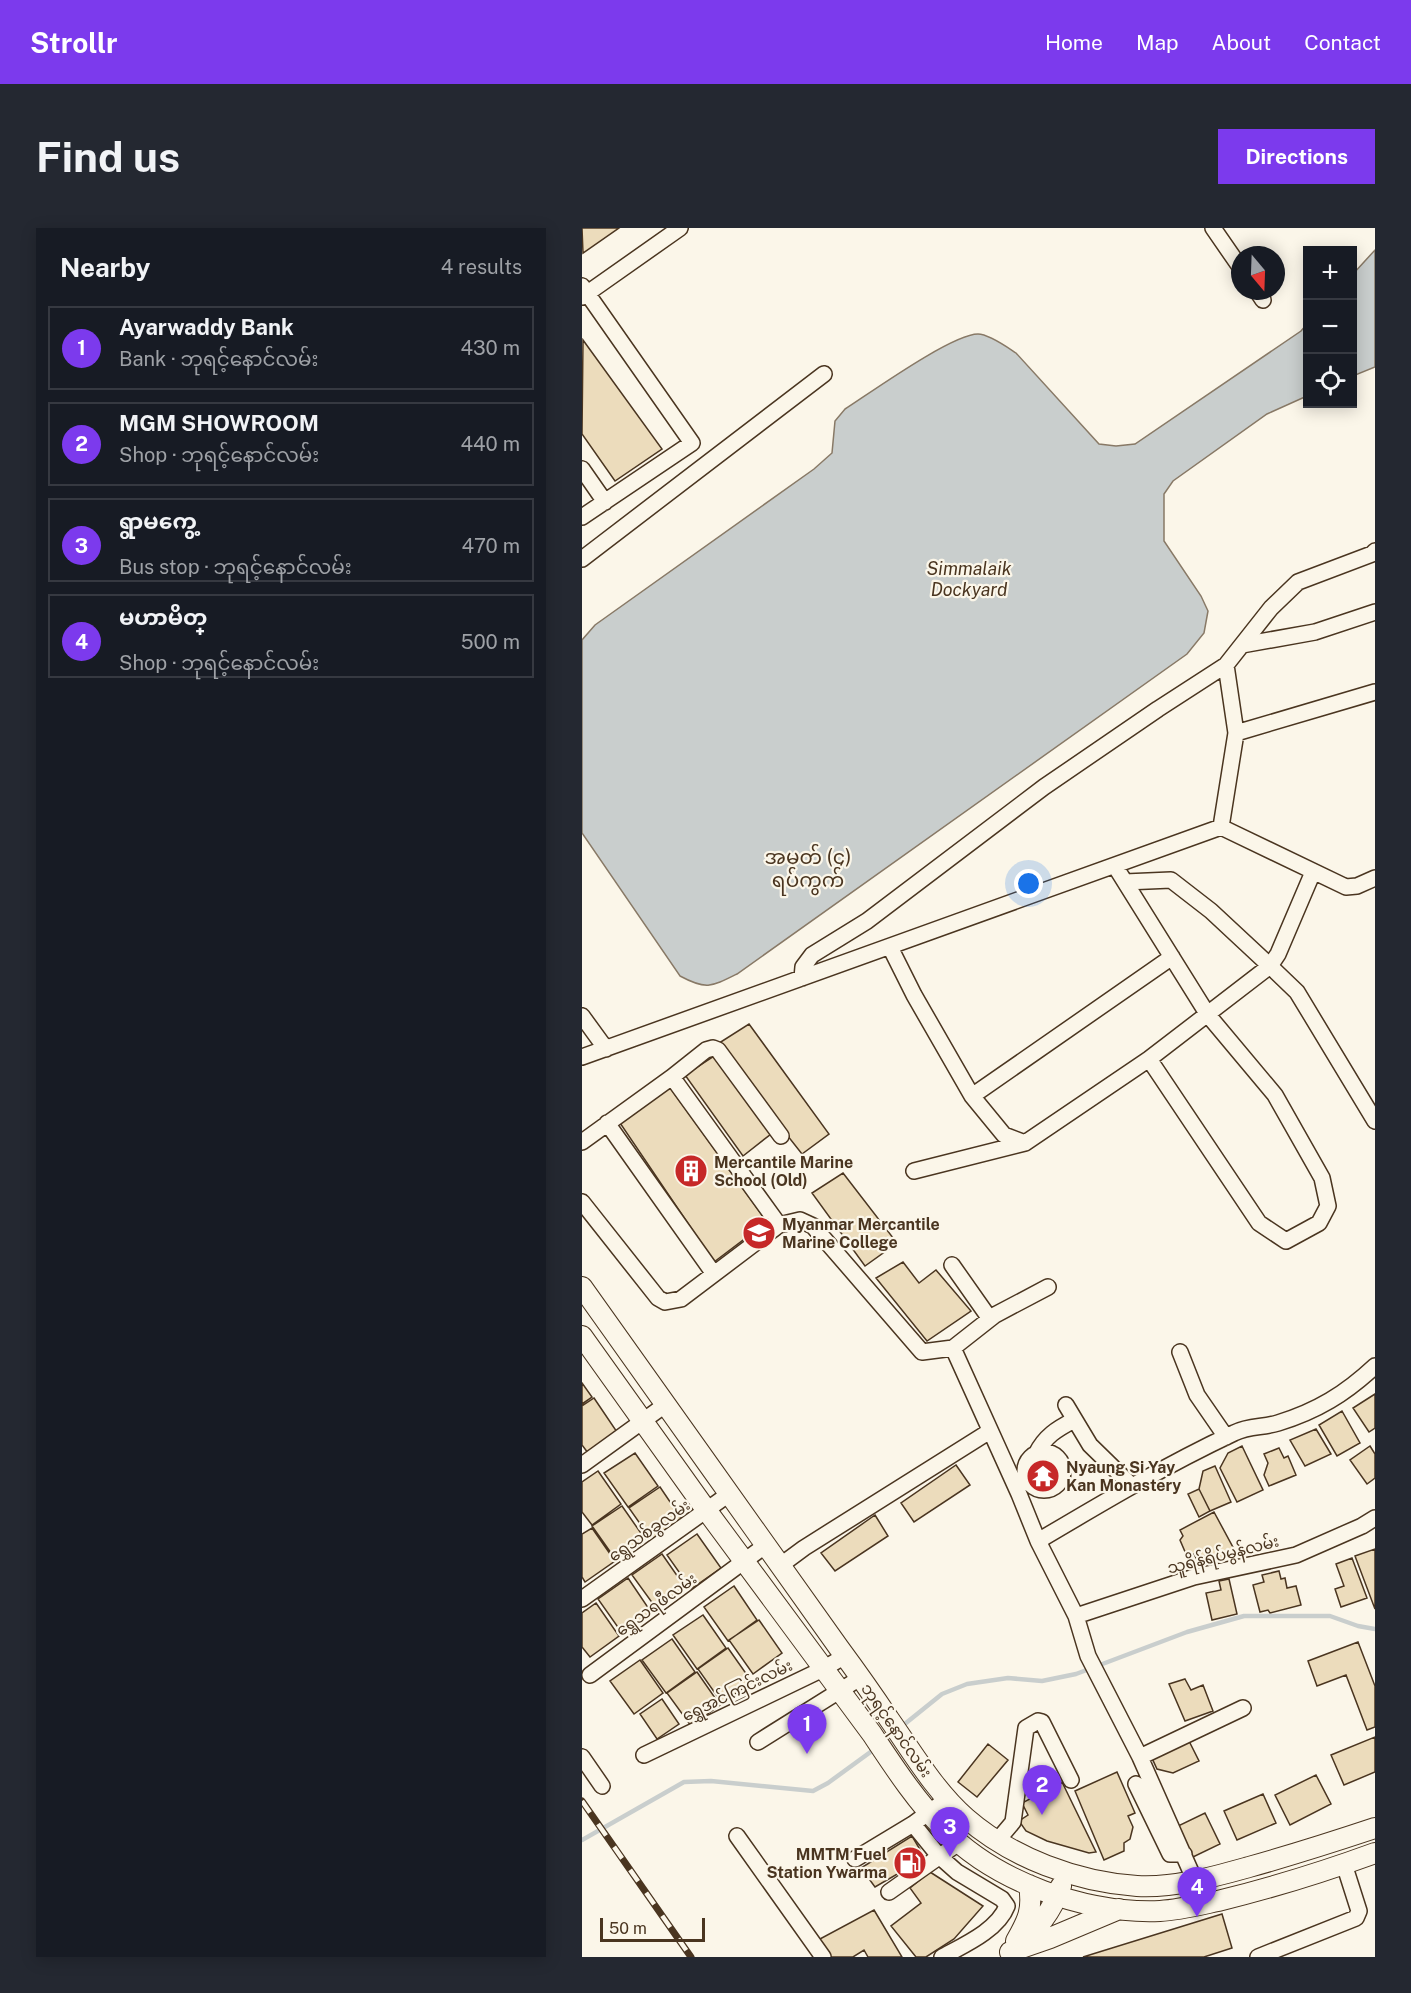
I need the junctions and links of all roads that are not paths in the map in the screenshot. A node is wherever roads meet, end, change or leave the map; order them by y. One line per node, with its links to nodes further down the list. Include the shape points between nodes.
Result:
1 (680, 228): 4 (street)
2 (1213, 228): 3 (street)
3 (1231, 254)
4 (584, 292): 7 (street, via 692,442)
5 (824, 374): 10 (street)
6 (582, 470): 7 (street)
7 (605, 502): 8 (street)
8 (582, 517)
9 (1375, 550): 12 (street, via 1298,582 1270,608)
10 (582, 559)
11 (1375, 612): 12 (street, via 1315,632)
12 (1242, 645): 13 (street)
13 (1226, 665): 15 (street); 24 (street, via 1044,788 867,921 812,955 803,967)
14 (1375, 692): 15 (street)
15 (1236, 733): 16 (street)
16 (1221, 828): 17 (street); 18 (street)
17 (1114, 866): 20 (street); 21 (street)
18 (1313, 872): 19 (street, via 1346,887); 23 (street)
19 (1375, 878)
20 (1125, 882): 22 (street); 23 (street, via 1171,880)
21 (890, 946): 24 (street); 31 (street)
22 (1172, 957): 25 (street); 31 (street)
23 (1270, 966): 25 (street); 32 (street, via 1297,992)
24 (802, 978): 27 (street)
25 (1208, 1015): 29 (street); 29 (street, via 1275,1095 1322,1178 1328,1206 1319,1223 1286,1241 1259,1223)
26 (582, 1016): 27 (street)
27 (606, 1049): 28 (street)
28 (582, 1058)
29 (1149, 1059): 36 (street)
30 (672, 1077): 33 (street); 34 (street, via 706,1050 718,1050); 39 (street)
31 (972, 1096): 36 (street, via 1004,1135)
32 (1375, 1121)
33 (607, 1123): 35 (street); 41 (street)
34 (781, 1136)
35 (582, 1142)
36 (1025, 1143): 37 (street)
37 (914, 1171)
38 (582, 1202): 41 (street, via 665,1302 681,1299)
39 (779, 1225): 41 (street); 46 (street, via 800,1220 813,1226 922,1352)
40 (952, 1265): 44 (street)
41 (714, 1274)
42 (582, 1287): 49 (main road, ဘုရင့်နောင်လမ်း)
43 (1047, 1287): 44 (street)
44 (990, 1319): 46 (street)
45 (582, 1336): 52 (main road, ဘုရင့်နောင်လမ်း)
46 (953, 1348): 53 (street)
47 (1180, 1352): 54 (street, via 1197,1395)
48 (1375, 1366): 54 (street, via 1327,1404 1276,1424 1247,1427)
49 (665, 1405): 52 (street); 58 (main road, ဘုရင့်နောင်လမ်း)
50 (1066, 1405): 51 (street)
51 (1074, 1420): 55 (street, via 1042,1441); 57 (street, via 1090,1444)
52 (642, 1421): 56 (street); 59 (main road, ဘုရင့်နောင်လမ်း)
53 (990, 1431): 61 (street); 64 (street)
54 (1226, 1437): 57 (street)
55 (1036, 1454)
56 (582, 1465)
57 (1132, 1486): 61 (street)
58 (729, 1494): 59 (street, ရွှေသစ်ခွလမ်း); 62 (main road, ဘုရင့်နောင်လမ်း)
59 (707, 1511): 63 (main road, ဘုရင့်နောင်လမ်း); 65 (street, ရွှေသစ်ခွလမ်း)
60 (1375, 1518): 66 (street, သူရိန်ရိပ်မွန်လမ်း, via 1296,1555 1194,1577)
61 (1038, 1541): 66 (street)
62 (766, 1545): 63 (street, ရွှေသရဖီလမ်း); 64 (main road, ဘုရင့်နောင်လမ်း)
63 (744, 1562): 68 (main road, ဘုရင့်နောင်လမ်း); 69 (street, ရွှေသရဖီလမ်း)
64 (781, 1565): 67 (main road, ဘုရင့်နောင်လမ်း)
65 (582, 1599)
66 (1076, 1616): 76 (street, via 1088,1656)
67 (845, 1656): 68 (street, ရွှေအင်ကြင်းလမ်း); 70 (main road, ဘုရင့်နောင်လမ်း)
68 (823, 1669): 71 (main road, ဘုရင့်နောင်လမ်း); 74 (street, ရွှေအင်ကြင်းလမ်း)
69 (590, 1675)
70 (860, 1678): 71 (street); 80 (main road, ဘုရင့်နောင်လမ်း)
71 (839, 1691): 73 (street); 81 (main road, ဘုရင့်နောင်လမ်း)
72 (1243, 1708): 76 (street)
73 (758, 1742)
74 (644, 1755)
75 (582, 1757): 79 (street)
76 (1140, 1757): 89 (street)
77 (1071, 1780): 86 (street, via 1042,1722 1026,1728 1013,1822)
78 (1136, 1784): 89 (street, via 1170,1854)
79 (602, 1786)
80 (947, 1798): 81 (street); 86 (main road, ဘုရင့်နောင်လမ်း)
81 (930, 1812): 82 (street); 87 (main road, ဘုရင့်နောင်လမ်း)
82 (913, 1824): 90 (street); 91 (street)
83 (1375, 1828): 85 (main road, ဘုရင့်နောင်လမ်း)
84 (737, 1836): 102 (street)
85 (1341, 1840): 92 (main road); 95 (main road, ဘုရင့်နောင်လမ်း)
86 (997, 1841): 94 (main road, ဘုရင့်နောင်လမ်း)
87 (967, 1848): 90 (street); 93 (street); 96 (main road, ဘုရင့်နောင်လမ်း, via 994,1868)
88 (1375, 1853): 92 (main road)
89 (1184, 1854): 95 (street)
90 (939, 1856): 93 (street); 97 (street)
91 (855, 1859)
92 (1346, 1864): 99 (main road); 104 (street, via 1359,1911 1356,1918)
93 (957, 1872): 103 (street, via 1007,1906 977,1938)
94 (1066, 1872): 95 (main road, ဘုရင့်နောင်လမ်း, via 1138,1886); 98 (main road)
95 (1195, 1881): 99 (main road)
96 (1029, 1885): 98 (main road); 101 (main road, via 1029,1917)
97 (888, 1892)
98 (1058, 1896): 100 (main road); 101 (main road, via 1038,1928)
99 (1200, 1905): 100 (main road, via 1160,1911)
100 (1119, 1910): 101 (main road)
101 (1004, 1955)
102 (823, 1957)
103 (942, 1957)
104 (1258, 1957)

